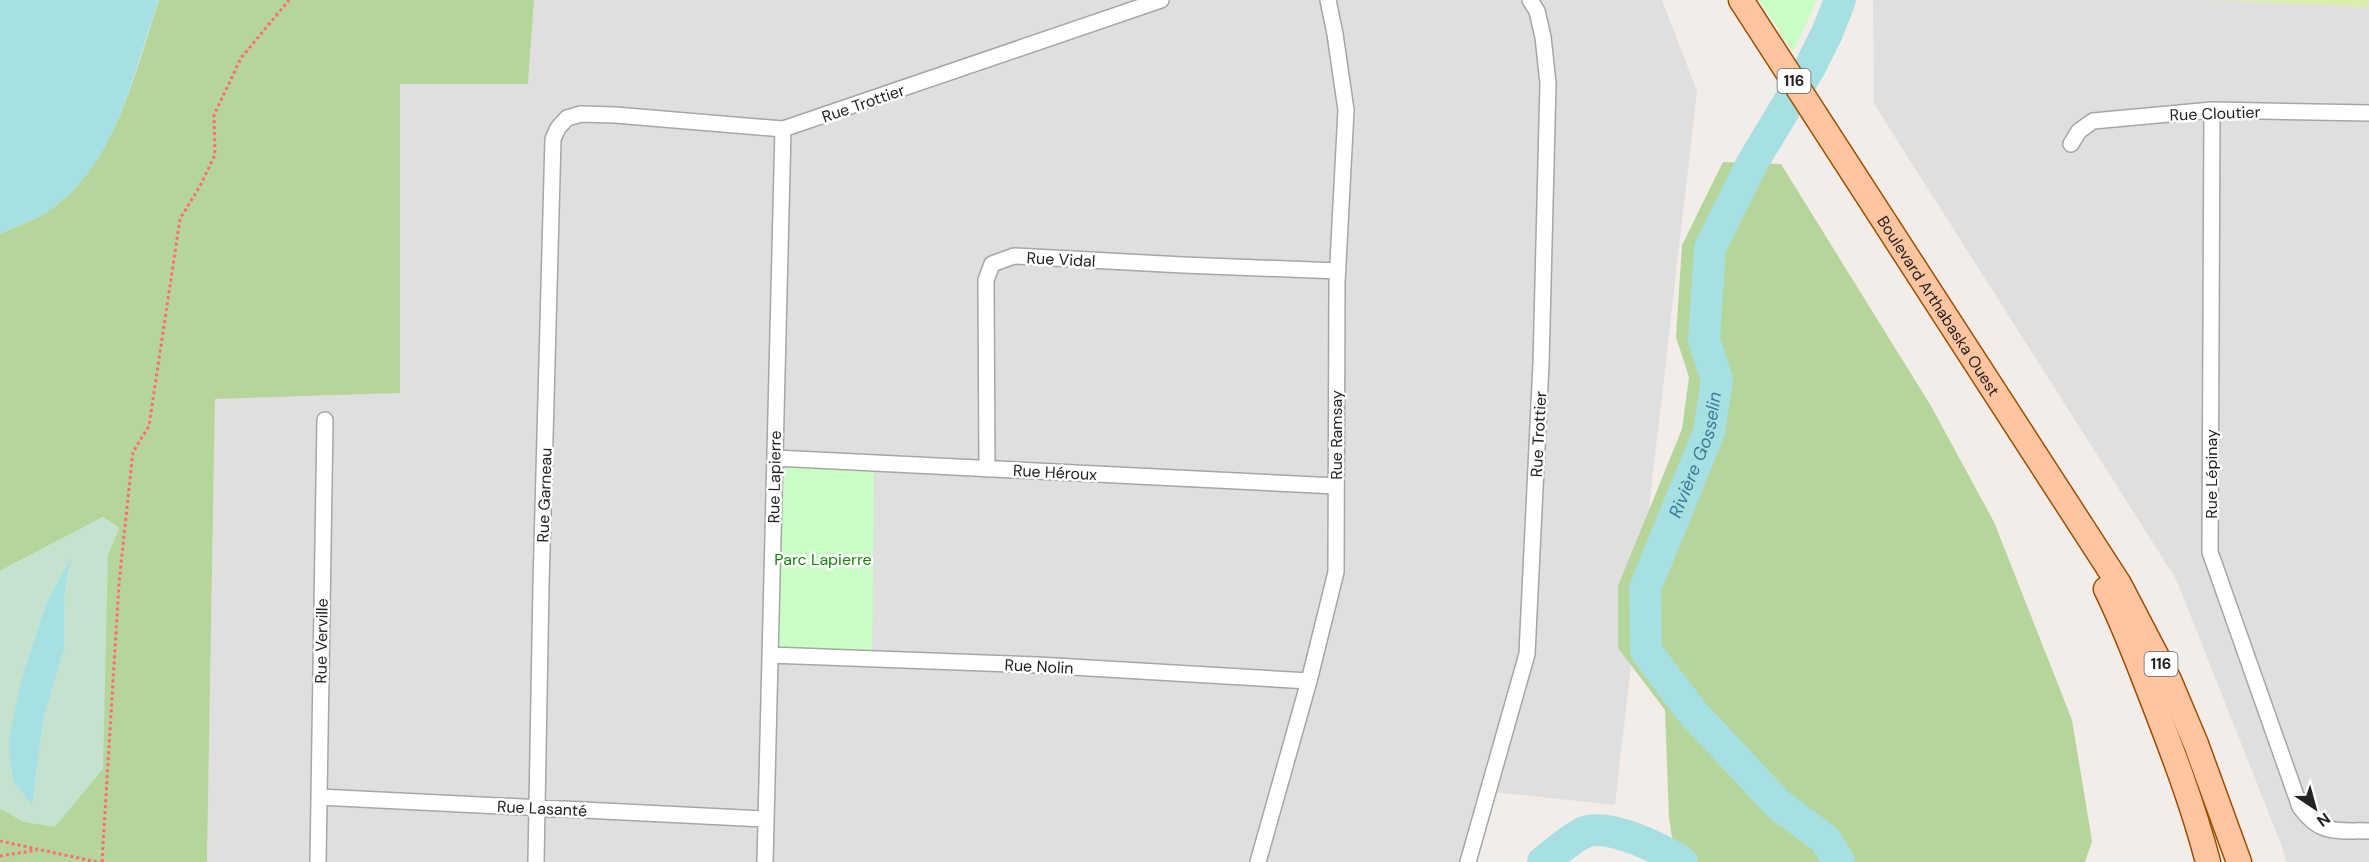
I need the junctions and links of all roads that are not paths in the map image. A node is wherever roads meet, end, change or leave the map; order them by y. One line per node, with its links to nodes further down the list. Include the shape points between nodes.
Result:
1 (1161, 0): 8 (street, Rue Trottier)
2 (1328, 0): 10 (street, Rue Ramsay, via 1346,110)
3 (1530, 0): 27 (street, Rue Trottier, via 1543,37 1548,83 1541,364 1527,654)
4 (1741, 0): 14 (main road, Boulevard Arthabaska Ouest / 116)
5 (2212, 110): 6 (street, Rue Cloutier); 9 (street, Rue Cloutier, via 2093,121 2079,131); 21 (street, Rue Lépinay, via 2210,552 2300,807 2309,819 2326,830)
6 (2369, 113)
7 (558, 128): 8 (street, Rue Trottier, via 567,118 581,114); 19 (street, Rue Garneau, via 553,139)
8 (783, 129): 12 (street, Rue Lapierre)
9 (2071, 144)
10 (1338, 271): 13 (street, Rue Vidal, via 1014,256 992,264 986,280); 15 (street, Rue Ramsay)
11 (325, 420): 18 (street, Rue Verville)
12 (775, 458): 13 (street, Rue Héroux); 16 (street, Rue Lapierre)
13 (987, 469): 15 (street, Rue Héroux)
14 (2053, 482): 28 (main road, Boulevard Arthabaska Ouest / 116, via 2128,638 2172,749); 29 (main road, Boulevard Arthabaska Ouest / 116, via 2098,548 2149,638 2196,744)
15 (1336, 486): 17 (street, Rue Ramsay, via 1336,572)
16 (770, 655): 17 (street, Rue Nolin); 20 (street, Rue Lapierre)
17 (1309, 681): 26 (street, Rue Ramsay)
18 (319, 797): 19 (street, Rue Lasanté); 22 (street, Rue Verville)
19 (536, 807): 20 (street, Rue Lasanté); 23 (street, Rue Garneau)
20 (766, 819): 24 (street, Rue Lapierre)
21 (2369, 831)
22 (318, 862)
23 (536, 862)
24 (765, 862): 25 (street)
25 (772, 862)
26 (1258, 862)
27 (1468, 862)
28 (2208, 862)
29 (2239, 862)

